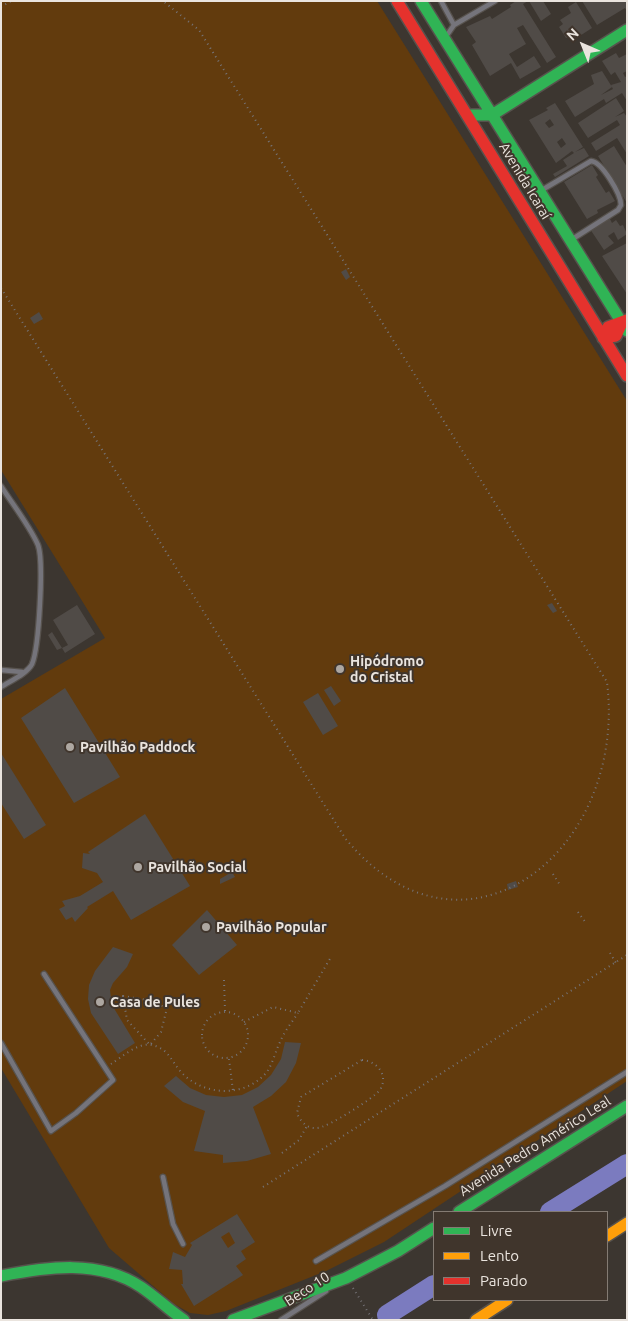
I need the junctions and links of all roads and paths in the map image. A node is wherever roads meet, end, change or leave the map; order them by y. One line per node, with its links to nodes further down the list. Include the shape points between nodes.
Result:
1 (11, 1): 7 (path)
2 (163, 1): 23 (path, via 199,30 600,668)
3 (397, 1): 11 (main road, Avenida Icaraí)
4 (421, 1): 10 (main road, Avenida Icaraí)
5 (440, 1): 8 (lane)
6 (495, 1): 8 (lane)
7 (1, 7)
8 (454, 25): 10 (lane)
9 (627, 30): 12 (main road)
10 (445, 39): 12 (main road, Avenida Icaraí)
11 (468, 115): 12 (main road); 17 (main road, Avenida Icaraí)
12 (492, 115): 13 (main road, Avenida Icaraí)
13 (540, 192): 14 (main road, Avenida Icaraí); 14 (lane, via 591,161 600,165 621,198 618,210)
14 (570, 241): 16 (main road, Avenida Icaraí)
15 (1, 288): 28 (path, via 345,838 378,871 412,889 449,899)
16 (625, 325): 17 (main road, via 608,326)
17 (603, 338): 18 (main road, Avenida Icaraí)
18 (627, 376)
19 (1, 486): 21 (lane, via 39,547 37,640 32,664)
20 (1, 670): 21 (lane)
21 (24, 672): 22 (lane)
22 (1, 687)
23 (610, 689)
24 (559, 869): 25 (path)
25 (553, 874): 26 (path); 27 (path)
26 (546, 878)
27 (560, 885)
28 (496, 897)
29 (578, 912): 30 (path)
30 (586, 923)
31 (610, 953): 34 (path)
32 (627, 955): 34 (path)
33 (331, 957): 38 (path)
34 (616, 963): 50 (path)
35 (44, 974): 43 (lane)
36 (224, 980): 37 (path)
37 (225, 1012): 39 (path); 42 (path, via 210,1016 201,1037 203,1045 213,1056)
38 (298, 1013): 39 (path, via 273,1007); 45 (path, via 279,1042 266,1072 250,1086)
39 (244, 1022): 42 (path, via 247,1041 240,1053)
40 (1, 1043): 43 (lane, via 51,1131 112,1080)
41 (150, 1045): 41 (path, via 127,1020 123,996 167,1008 161,1032); 43 (path, via 136,1048); 45 (path, via 168,1052 181,1072 195,1084 214,1091)
42 (229, 1059): 45 (path)
43 (105, 1068)
44 (627, 1072): 56 (lane, via 445,1186)
45 (233, 1091)
46 (627, 1106): 51 (main road, Avenida Pedro Américo Leal)
47 (307, 1126): 47 (path, via 323,1127 375,1095 383,1081 377,1066 368,1060 356,1061 304,1093 298,1102 297,1113); 48 (path, via 299,1140)
48 (282, 1153)
49 (163, 1177): 55 (lane, via 173,1224)
50 (263, 1186)
51 (461, 1211)
52 (627, 1223): 54 (main road)
53 (433, 1229): 58 (main road)
54 (608, 1235)
55 (183, 1244)
56 (316, 1261)
57 (1, 1276): 60 (main road, via 34,1269 73,1267 107,1272 139,1286)
58 (346, 1278): 61 (main road); 62 (lane, Beco 10); 63 (path)
59 (505, 1301): 64 (main road)
60 (184, 1320)
61 (233, 1320)
62 (281, 1320)
63 (373, 1320)
64 (476, 1320)

